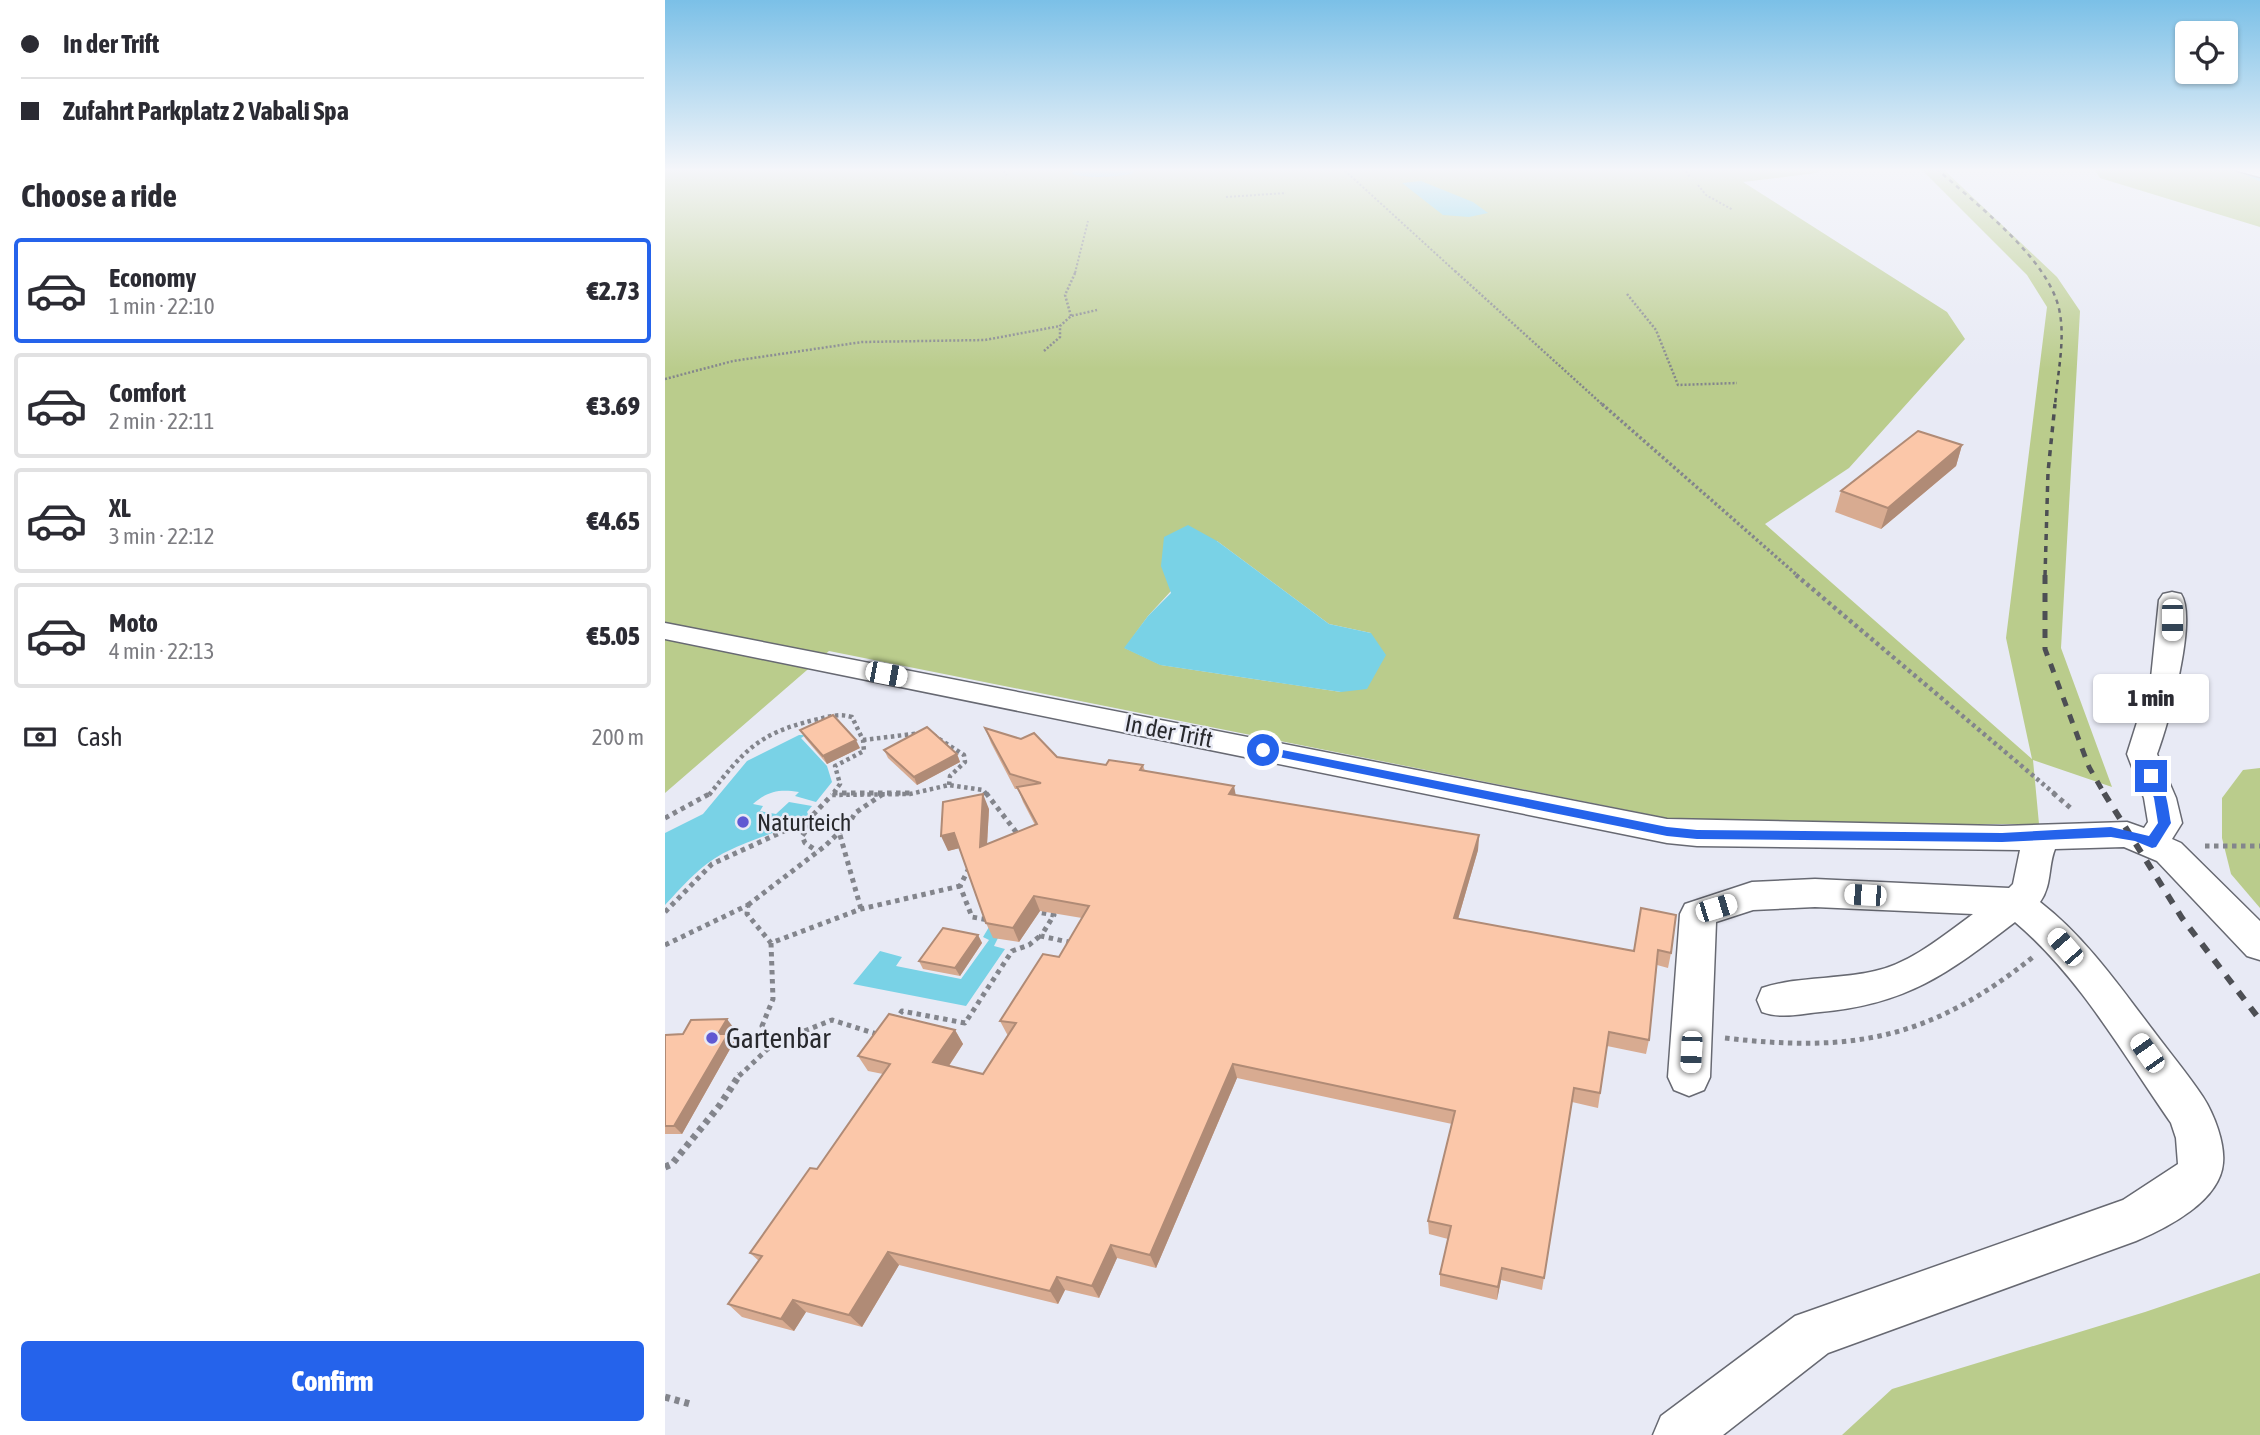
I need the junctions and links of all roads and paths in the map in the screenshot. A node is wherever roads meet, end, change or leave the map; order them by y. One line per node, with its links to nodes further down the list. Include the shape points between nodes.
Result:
1 (1085, 235): 5 (path, via 1065,295)
2 (1416, 235): 18 (path, via 1716,507 2057,793)
3 (1627, 294): 9 (path, via 1657,330 1678,385)
4 (1097, 310): 5 (path)
5 (1071, 316): 6 (path)
6 (1060, 326): 7 (path, via 1060,337); 8 (path, via 985,340 875,340 733,361)
7 (1044, 351)
8 (665, 379)
9 (1737, 383)
10 (2172, 600): 23 (street, via 2172,640 2157,718 2143,754 2165,823)
11 (665, 631): 20 (street, In der Trift, via 1667,831)
12 (863, 740): 13 (path, via 927,732 942,738 964,755 965,762 950,776); 15 (path, via 864,751 835,766 840,784); 16 (path, via 852,717 842,713 787,727 757,741 707,798)
13 (949, 785): 14 (path, via 910,794); 21 (path, via 983,790 1024,841)
14 (883, 794): 15 (path); 19 (path, via 855,813)
15 (832, 795): 17 (path)
16 (665, 818)
17 (808, 820): 24 (path, via 813,822 802,836); 31 (path, via 712,864)
18 (2096, 833): 20 (street, In der Trift); 23 (street, In der Trift, via 2127,834)
19 (840, 835): 24 (path); 30 (path)
20 (2043, 836): 27 (street, via 2033,861 2030,890)
21 (1013, 845)
22 (2260, 846): 23 (path)
23 (2161, 848): 37 (street)
24 (817, 851): 28 (path)
25 (972, 866): 26 (path)
26 (960, 886): 30 (path); 32 (path, via 972,917 992,920)
27 (2016, 902): 38 (street, via 1914,974 1886,985); 40 (street, via 1815,893 1752,896 1698,914); 44 (street, via 2050,930 2094,981 2189,1113 2201,1164 2194,1180 2136,1217 1813,1334)
28 (748, 905): 34 (path, via 747,914); 35 (path)
29 (1019, 908): 33 (path, via 1054,915)
30 (861, 909): 34 (path)
31 (665, 912)
32 (1001, 916)
33 (1041, 936): 36 (path); 39 (path, via 1012,951 965,1023 902,1011 883,1037 832,1020)
34 (771, 943): 39 (path, via 773,999 762,1026)
35 (665, 945)
36 (1081, 945)
37 (2260, 945)
38 (1776, 1000)
39 (774, 1044): 41 (path, via 745,1067 720,1105)
40 (1689, 1077)
41 (665, 1167)
42 (665, 1397): 43 (path)
43 (690, 1404)
44 (1680, 1435)

